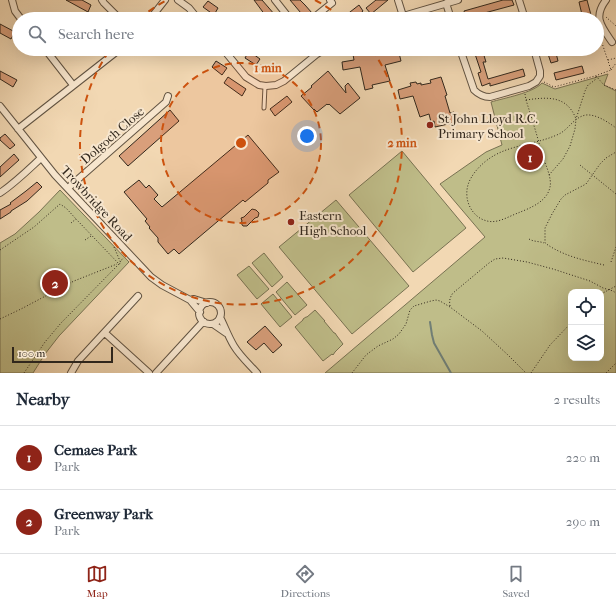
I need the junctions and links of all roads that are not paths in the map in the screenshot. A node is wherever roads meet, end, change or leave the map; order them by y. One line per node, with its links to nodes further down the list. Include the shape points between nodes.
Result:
1 (12, 0): 12 (street)
2 (102, 0): 13 (street)
3 (164, 0): 14 (street)
4 (178, 0): 15 (street)
5 (275, 0): 16 (street)
6 (330, 0): 17 (street, via 332,3)
7 (398, 0): 18 (street)
8 (457, 0): 11 (street)
9 (519, 0): 21 (street)
10 (606, 0): 22 (street)
11 (446, 4): 19 (street); 20 (street)
12 (16, 12)
13 (113, 12)
14 (155, 12)
15 (192, 12)
16 (284, 12)
17 (321, 12)
18 (402, 12)
19 (417, 12)
20 (449, 12)
21 (523, 12)
22 (600, 12)
23 (604, 30): 24 (street)
24 (612, 42)
25 (50, 56): 31 (street)
26 (111, 56): 31 (street)
27 (229, 56): 32 (street, via 246,77)
28 (310, 56): 32 (street, via 284,82)
29 (462, 56): 30 (street, via 474,90 481,96 490,97 536,82 540,71)
30 (536, 56)
31 (73, 85): 36 (street)
32 (265, 86): 35 (lane)
33 (168, 96): 38 (street, Dolgoch Close, via 166,102)
34 (0, 106): 36 (street, Trowbridge Road)
35 (264, 108)
36 (18, 129): 37 (street, Trowbridge Road)
37 (41, 158): 38 (street, Trowbridge Road); 39 (street)
38 (68, 188): 41 (street, Trowbridge Road, via 151,277)
39 (0, 193)
40 (138, 296): 47 (street)
41 (190, 300): 42 (street, Trowbridge Road); 43 (street, Trowbridge Road)
42 (207, 303): 43 (street, via 202,306); 44 (street, Trowbridge Road, via 217,305)
43 (200, 312): 45 (street, Trowbridge Road)
44 (220, 317): 46 (street); 48 (street, Trowbridge Road)
45 (204, 322): 46 (street, Trowbridge Road); 51 (street)
46 (213, 324): 48 (street, Trowbridge Road)
47 (105, 333): 49 (street, via 78,361); 50 (street)
48 (226, 333): 52 (street, Trowbridge Road, via 235,348)
49 (71, 373)
50 (149, 373)
51 (156, 373)
52 (257, 373)

